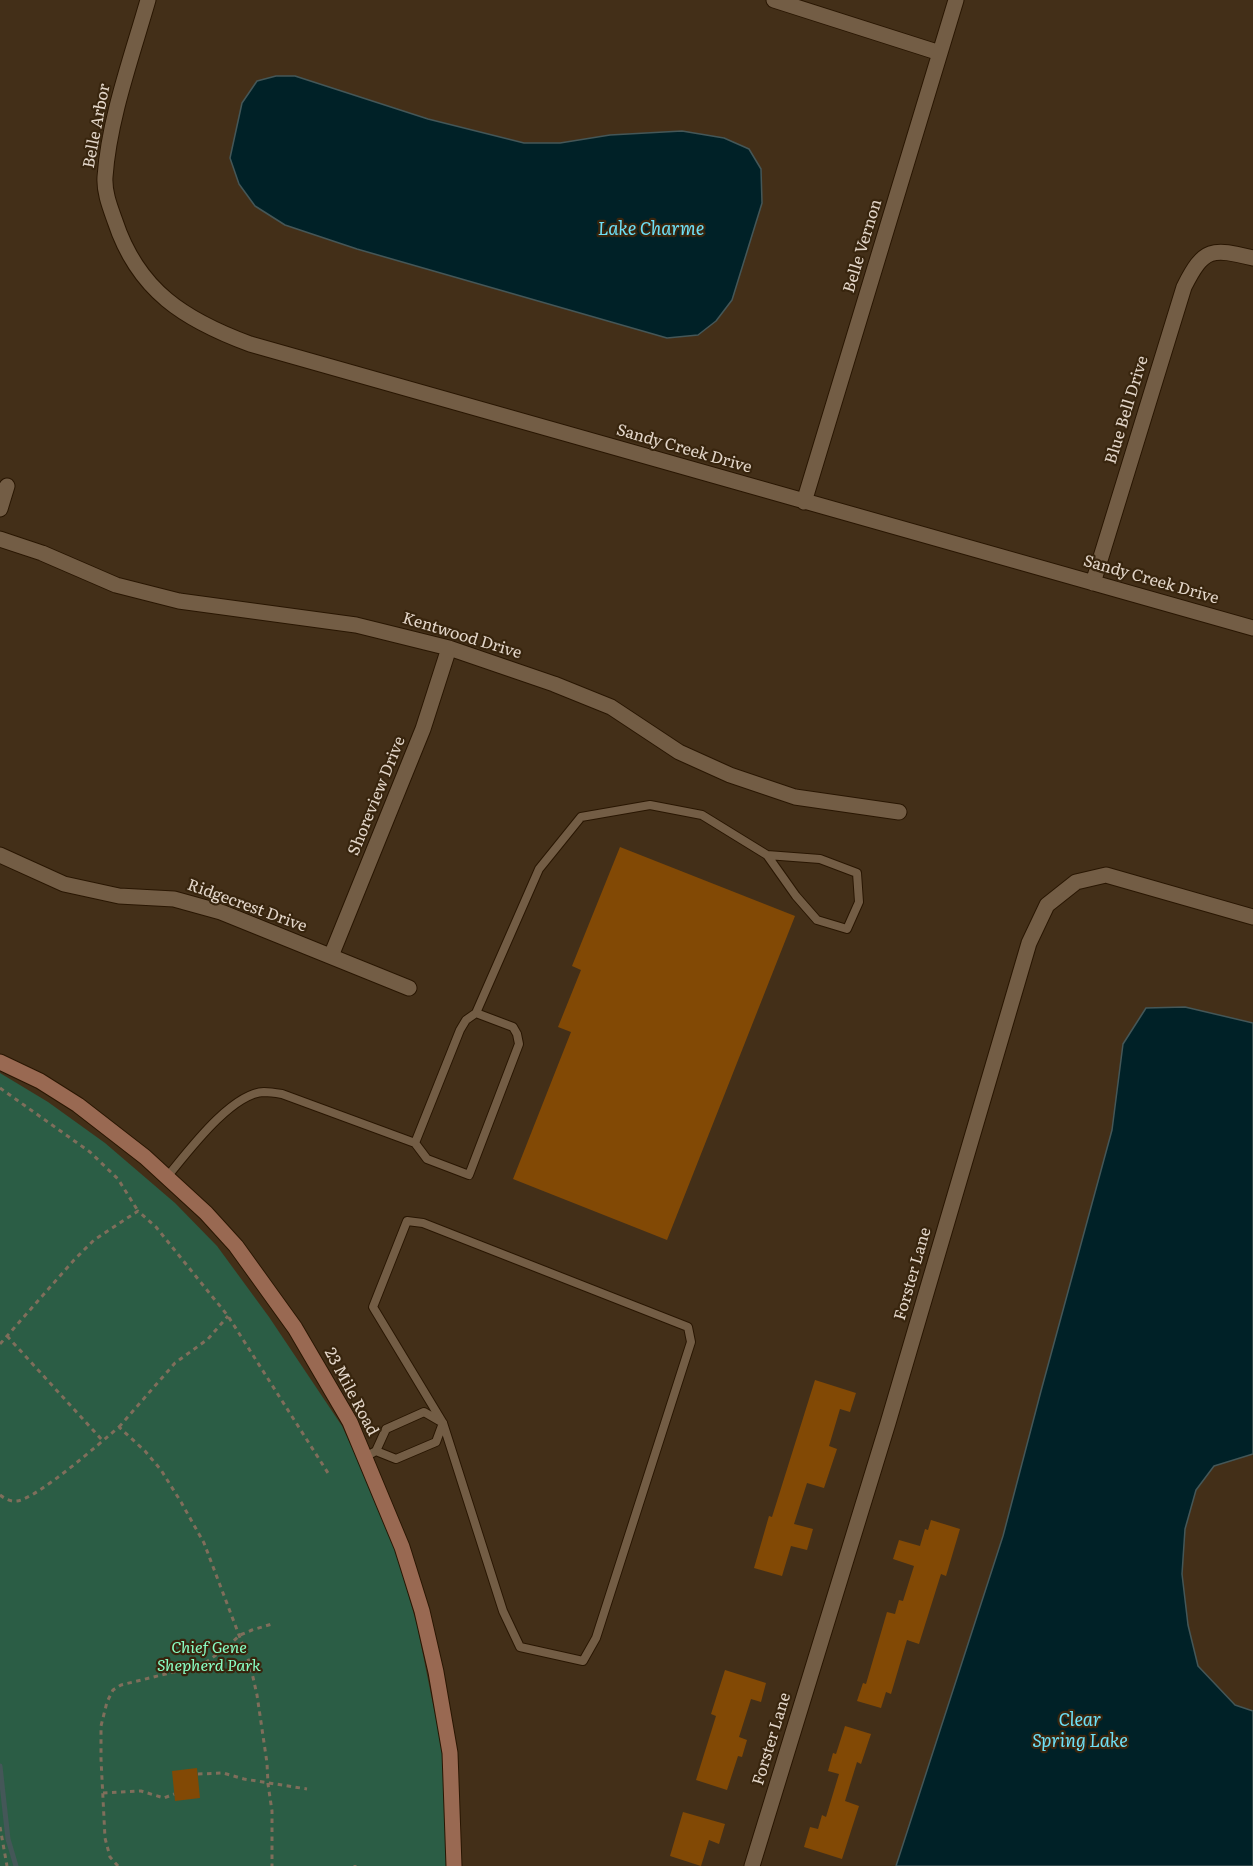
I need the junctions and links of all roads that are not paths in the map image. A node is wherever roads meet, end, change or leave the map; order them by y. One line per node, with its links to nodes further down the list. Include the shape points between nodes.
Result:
1 (148, 0): 5 (street, Belle Arbor, via 120,93 105,179 108,201)
2 (774, 0): 4 (street)
3 (956, 0): 4 (street, Belle Vernon)
4 (940, 53): 8 (street, Belle Vernon)
5 (130, 258): 8 (street, Sandy Creek Drive, via 169,302 220,333)
6 (1253, 258): 11 (street, Blue Bell Drive, via 1219,251 1208,254 1194,267 1184,287)
7 (7, 486): 9 (street)
8 (804, 502): 11 (street, Sandy Creek Drive)
9 (0, 509)
10 (0, 539): 13 (street, Kentwood Drive, via 116,585 169,598 356,625)
11 (1093, 583): 12 (street, Sandy Creek Drive)
12 (1253, 628)
13 (449, 648): 14 (street, Kentwood Drive, via 610,707 679,752 730,775 795,797); 18 (street, Shoreview Drive, via 423,729)
14 (899, 812)
15 (0, 855): 18 (street, Ridgecrest Drive, via 64,884 119,896 174,899 221,912)
16 (766, 855): 16 (lane, via 817,920 847,929 859,902 856,873 820,859); 20 (lane, via 702,815 650,805 581,817 539,869)
17 (1253, 917): 27 (street, Forster Lane, via 1106,875 1076,882 1047,905 1029,943)
18 (331, 956): 19 (street, Ridgecrest Drive)
19 (409, 988)
20 (476, 1013): 22 (lane, via 460,1030); 22 (lane, via 513,1027 519,1044 470,1175 427,1160)
21 (0, 1062): 23 (main road, 23 Mile Road, via 78,1105)
22 (415, 1143): 23 (lane, via 282,1094 262,1092 233,1104)
23 (167, 1177): 25 (main road, 23 Mile Road, via 236,1246 295,1328)
24 (443, 1423): 24 (lane, via 373,1307 407,1221 423,1223 688,1327 691,1341 596,1638 583,1660 520,1647 503,1611); 25 (lane, via 436,1442 418,1450 396,1459); 25 (lane, via 424,1412 386,1429)
25 (370, 1454): 26 (main road, 23 Mile Road, via 422,1611 436,1672 450,1753)
26 (454, 1866)
27 (752, 1866)

